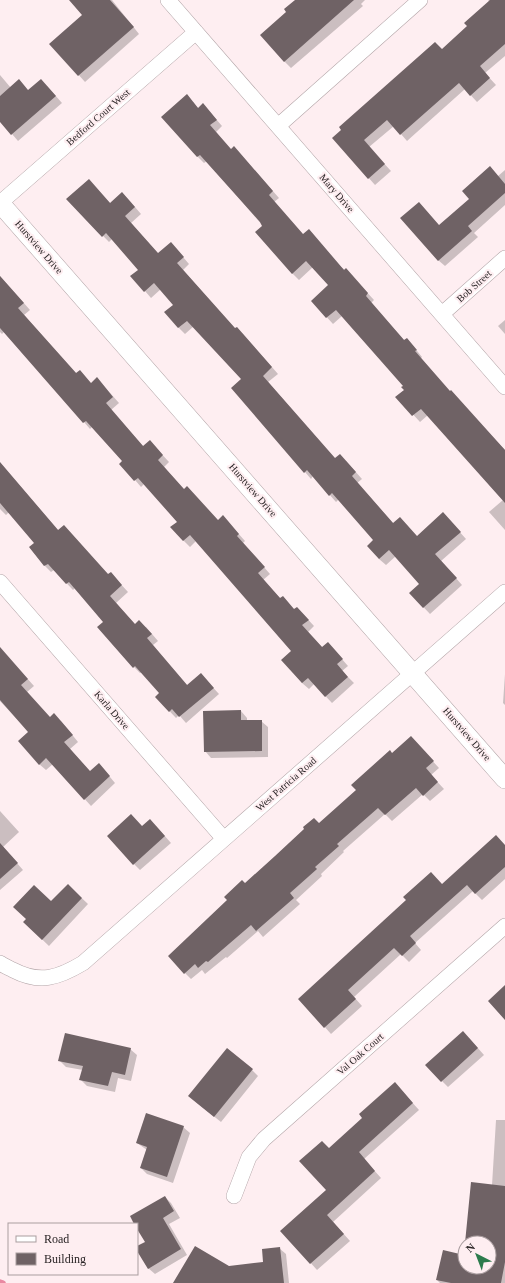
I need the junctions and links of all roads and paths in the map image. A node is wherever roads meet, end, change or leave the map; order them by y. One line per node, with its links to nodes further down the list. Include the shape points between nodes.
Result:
1 (168, 0): 3 (street, Mary Drive)
2 (420, 0): 4 (street)
3 (196, 32): 4 (street, Mary Drive); 5 (street, Bedford Court West)
4 (278, 126): 7 (street, Mary Drive)
5 (0, 203): 11 (street, Hurstview Drive)
6 (505, 258): 7 (street, Bob Street)
7 (442, 314): 8 (street, Mary Drive)
8 (505, 387)
9 (0, 582): 13 (street, Karla Drive)
10 (505, 592): 11 (street, West Patricia Road)
11 (413, 672): 12 (street, Hurstview Drive); 13 (street, West Patricia Road)
12 (505, 778)
13 (224, 839): 15 (street, West Patricia Road, via 83,963 66,973 47,979 24,975)
14 (505, 926): 16 (street, Val Oak Court, via 264,1139 249,1157)
15 (0, 963)
16 (234, 1196)

